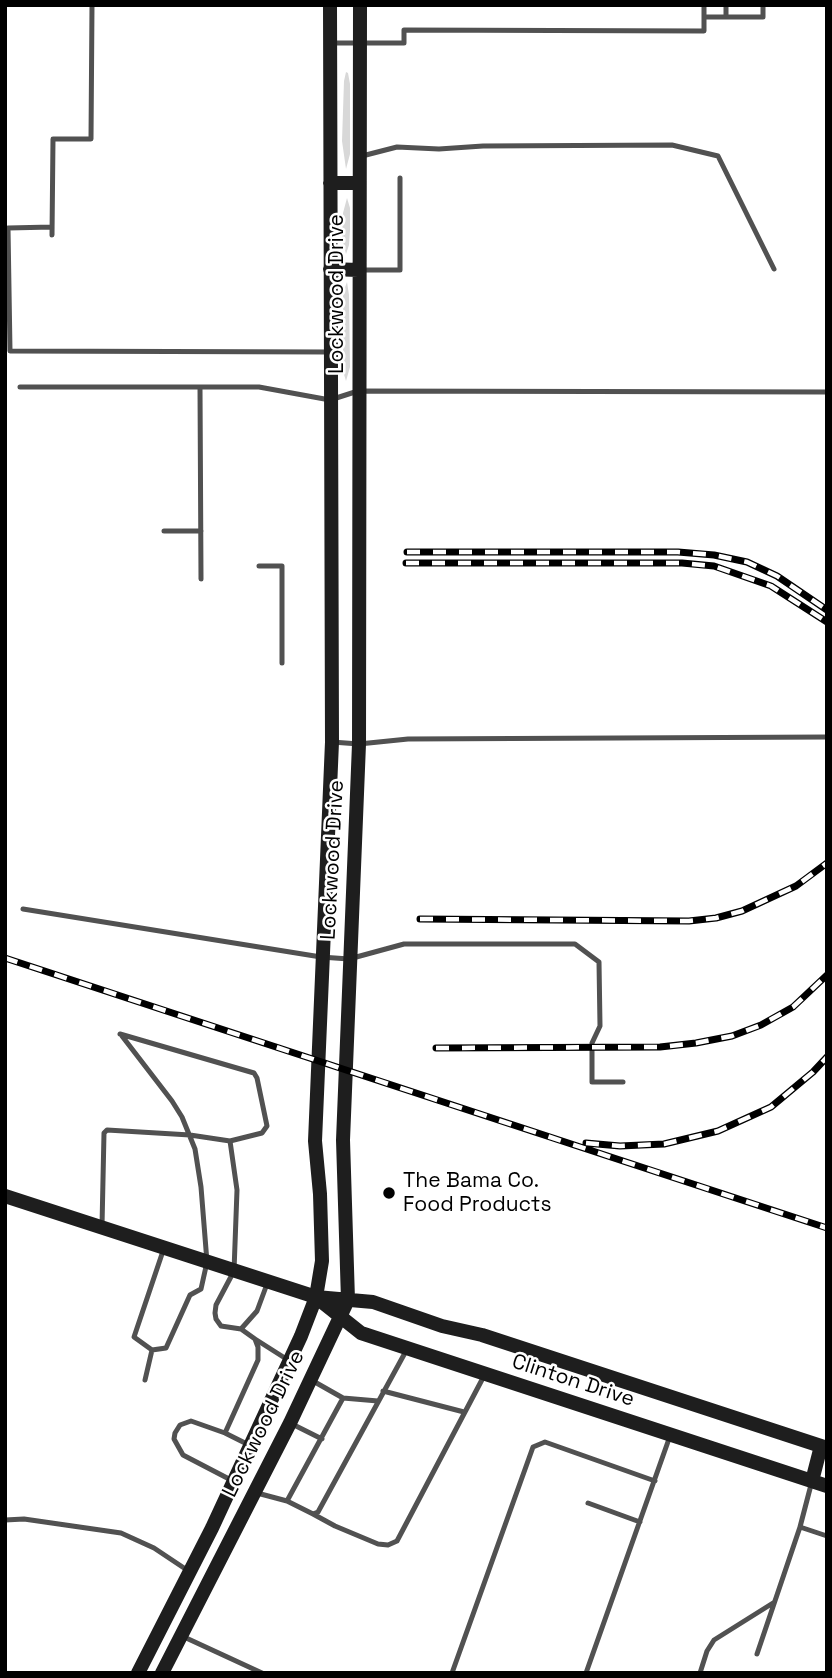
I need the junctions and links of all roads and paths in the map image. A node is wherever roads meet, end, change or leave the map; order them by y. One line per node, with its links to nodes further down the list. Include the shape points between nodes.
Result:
1 (92, 5): 15 (lane, via 91,139 53,139)
2 (330, 5): 9 (main road, Lockwood Drive)
3 (360, 5): 10 (main road, Lockwood Drive)
4 (704, 5): 7 (lane)
5 (726, 5): 8 (lane)
6 (763, 5): 8 (lane, via 763,17)
7 (704, 17): 8 (lane); 10 (lane, via 704,31 404,30 404,43)
8 (726, 17)
9 (330, 43): 10 (lane); 13 (main road, Lockwood Drive)
10 (359, 43): 11 (main road, Lockwood Drive)
11 (359, 156): 14 (main road, Lockwood Drive); 18 (lane, via 397,148 672,145 718,156)
12 (400, 178): 19 (lane, via 400,270)
13 (330, 183): 14 (main road); 17 (main road, Lockwood Drive)
14 (358, 183): 19 (main road, Lockwood Drive)
15 (52, 228): 16 (lane); 20 (lane, via 8,228 10,351)
16 (52, 235)
17 (330, 269): 19 (main road); 20 (main road, Lockwood Drive)
18 (774, 269)
19 (358, 270): 23 (main road, Lockwood Drive)
20 (330, 352): 25 (main road, Lockwood Drive)
21 (20, 387): 22 (lane)
22 (200, 387): 25 (lane, via 259,387); 27 (lane)
23 (358, 391): 24 (lane); 25 (lane); 33 (main road, Lockwood Drive)
24 (827, 393)
25 (330, 400): 32 (main road, Lockwood Drive)
26 (164, 531): 27 (lane)
27 (201, 531): 29 (lane)
28 (259, 566): 30 (lane, via 282,566)
29 (201, 579)
30 (282, 663)
31 (827, 737): 33 (lane, via 408,739)
32 (332, 742): 33 (lane); 35 (main road, Lockwood Drive)
33 (359, 744): 36 (main road, Lockwood Drive)
34 (23, 909): 35 (lane)
35 (321, 957): 36 (lane); 46 (main road, Lockwood Drive, via 314,1140 322,1261)
36 (349, 959): 37 (lane, via 404,944 575,944 599,962 600,1026 592,1043 592,1082); 47 (main road, Lockwood Drive, via 343,1140)
37 (623, 1082)
38 (190, 1135): 39 (lane); 39 (lane, via 172,1101 120,1034 254,1073 267,1126 262,1133); 41 (lane, via 104,1132); 43 (lane, via 201,1187)
39 (230, 1141): 44 (lane, via 237,1190)
40 (5, 1196): 41 (main road, Clinton Drive)
41 (102, 1227): 42 (main road, Clinton Drive)
42 (164, 1248): 43 (main road, Clinton Drive); 52 (lane, via 134,1337)
43 (206, 1262): 44 (main road, Clinton Drive); 52 (lane, via 201,1289 190,1295 166,1348)
44 (234, 1271): 45 (main road, Clinton Drive); 49 (lane, via 216,1305 216,1319 221,1326)
45 (268, 1282): 46 (main road, Clinton Drive); 49 (lane, via 257,1311)
46 (316, 1297): 47 (main road, Clinton Drive); 48 (main road, Clinton Drive); 53 (main road, Lockwood Drive)
47 (348, 1300): 48 (main road, Lockwood Drive); 66 (main road, Clinton Drive, via 373,1302 482,1335)
48 (341, 1316): 51 (main road, Clinton Drive, via 361,1332); 55 (main road, Lockwood Drive)
49 (241, 1329): 50 (lane)
50 (255, 1339): 53 (lane); 62 (lane, via 258,1360)
51 (407, 1348): 54 (main road, Clinton Drive); 57 (lane)
52 (152, 1350): 56 (lane)
53 (288, 1360): 65 (main road, Lockwood Drive)
54 (485, 1374): 60 (lane); 63 (main road, Clinton Drive)
55 (310, 1379): 58 (lane); 61 (main road, Lockwood Drive)
56 (145, 1380)
57 (383, 1391): 59 (lane); 60 (lane)
58 (343, 1398): 59 (lane); 64 (lane)
59 (378, 1401): 74 (lane)
60 (464, 1412): 74 (lane, via 397,1541 378,1544)
61 (290, 1423): 64 (lane); 71 (main road, Lockwood Drive)
62 (225, 1433): 65 (lane); 67 (lane, via 191,1421 180,1426 174,1439 183,1455)
63 (670, 1436): 68 (lane); 69 (main road, Clinton Drive)
64 (322, 1439): 72 (lane)
65 (249, 1445): 67 (main road, Lockwood Drive)
66 (824, 1447): 69 (main road)
67 (233, 1481): 71 (main road); 79 (main road, Lockwood Drive)
68 (655, 1481): 76 (lane); 88 (lane, via 545,1442 533,1447)
69 (812, 1481): 70 (main road, Clinton Drive); 77 (lane)
70 (827, 1486)
71 (254, 1492): 72 (lane); 80 (main road, Lockwood Drive)
72 (287, 1502): 74 (lane)
73 (588, 1503): 76 (lane)
74 (313, 1514)
75 (5, 1520): 79 (lane, via 121,1533)
76 (640, 1522): 89 (lane)
77 (800, 1527): 78 (lane); 81 (lane)
78 (827, 1536)
79 (190, 1572): 80 (main road); 82 (main road, Lockwood Drive)
80 (209, 1581): 83 (main road, Lockwood Drive)
81 (774, 1603): 84 (lane); 90 (lane, via 714,1640)
82 (162, 1627): 83 (main road); 85 (main road, Lockwood Drive)
83 (181, 1636): 86 (main road, Lockwood Drive); 87 (lane)
84 (757, 1654)
85 (138, 1673)
86 (162, 1673)
87 (262, 1673)
88 (452, 1673)
89 (586, 1673)
90 (700, 1673)

